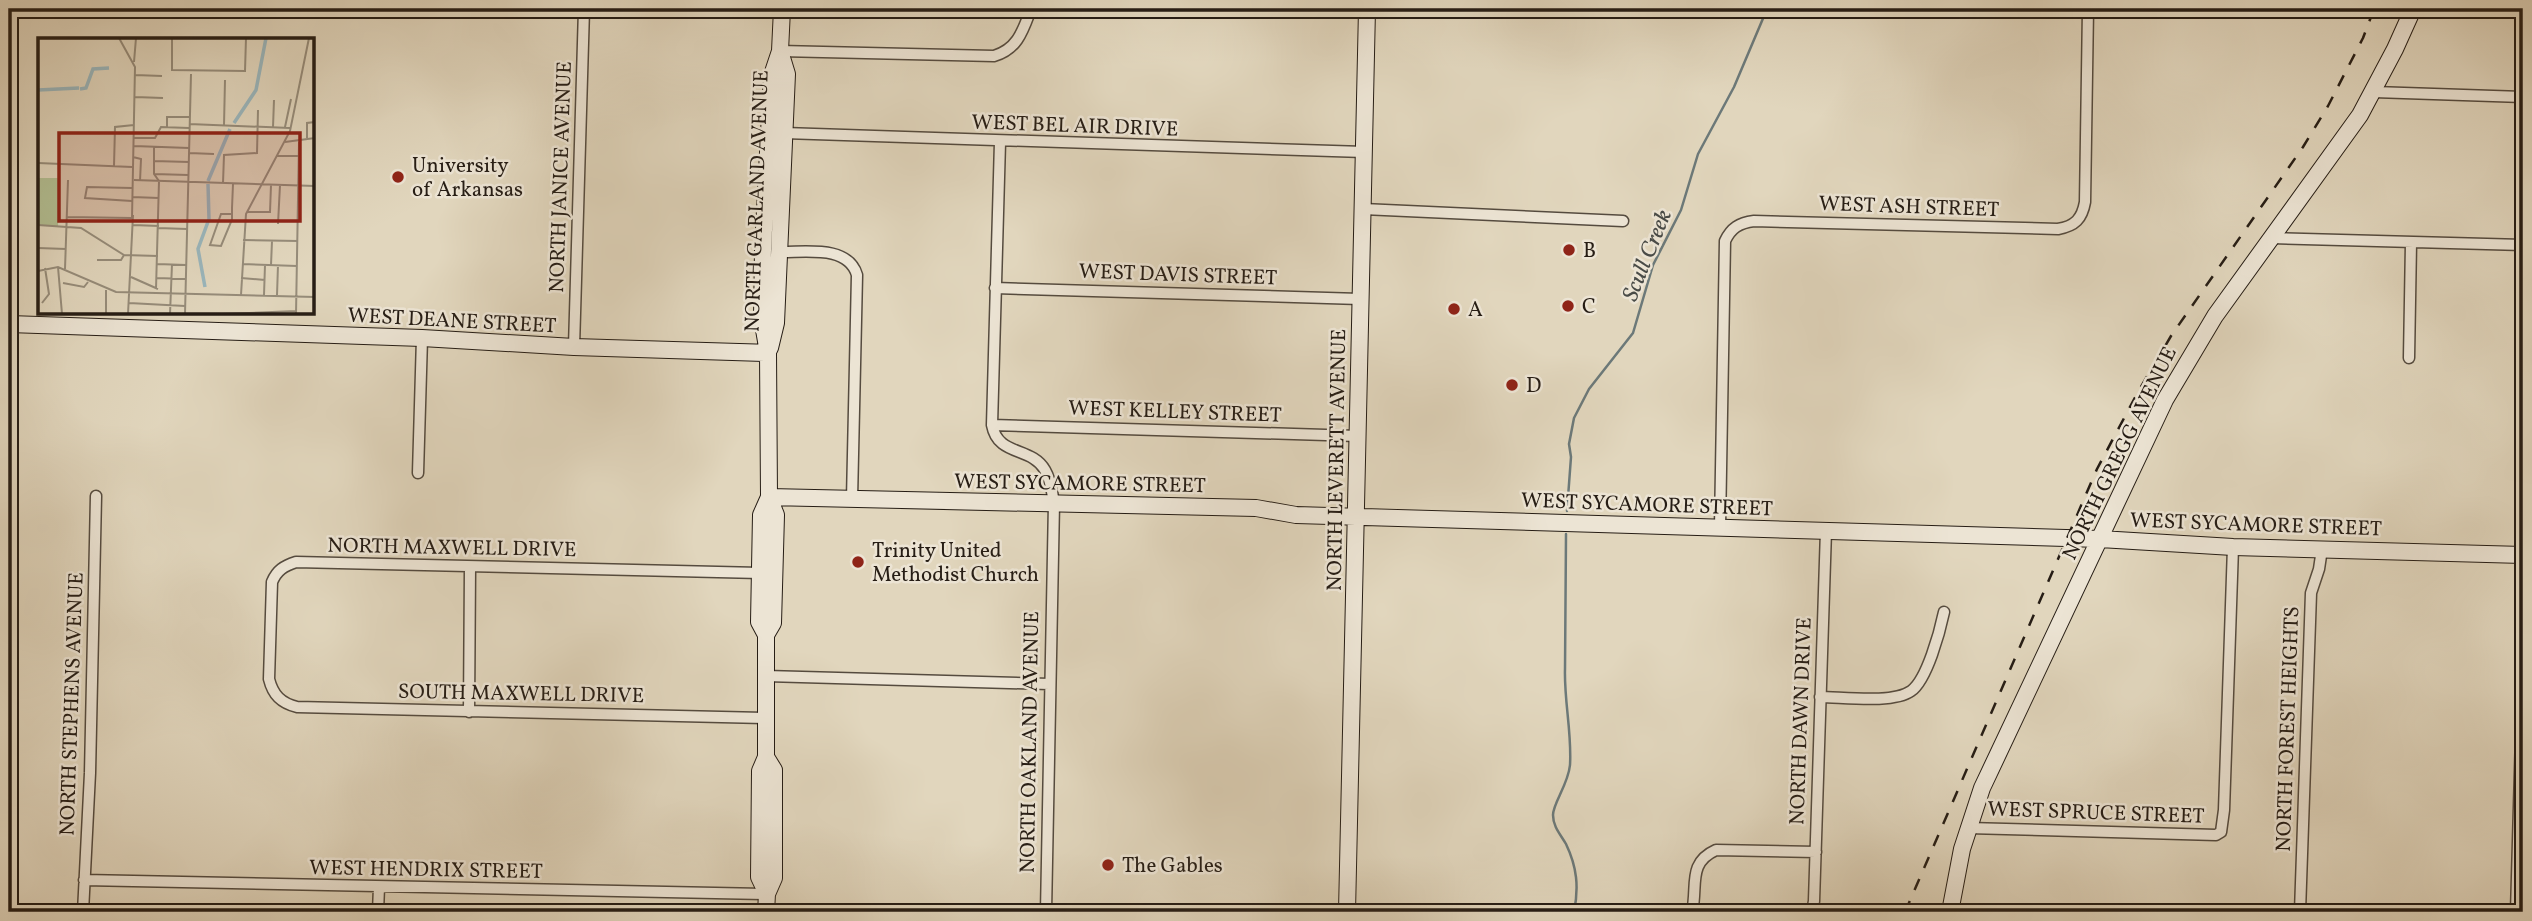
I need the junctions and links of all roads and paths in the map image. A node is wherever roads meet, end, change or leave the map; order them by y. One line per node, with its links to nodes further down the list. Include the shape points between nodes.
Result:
1 (584, 9): 23 (street, NORTH JANICE AVENUE)
2 (782, 9): 7 (street, NORTH GARLAND AVENUE)
3 (1031, 9): 7 (street, via 1017,42 994,57)
4 (1367, 9): 12 (street, NORTH LEVERETT AVENUE)
5 (2088, 9): 34 (street, WEST ASH STREET, via 2085,202 2078,221 2069,227 1754,221 1729,232 1725,242)
6 (2413, 9): 8 (street, NORTH GREGG AVENUE)
7 (780, 51): 10 (street, NORTH GARLAND AVENUE, via 787,74); 24 (street, NORTH GARLAND AVENUE, via 772,75 763,249 762,323)
8 (2374, 92): 9 (street); 15 (street, NORTH GREGG AVENUE)
9 (2523, 97)
10 (784, 133): 11 (street, WEST BEL AIR DRIVE); 18 (street, NORTH GARLAND AVENUE)
11 (1000, 142): 12 (street, WEST BEL AIR DRIVE); 19 (street)
12 (1364, 152): 13 (street, NORTH LEVERETT AVENUE)
13 (1363, 209): 14 (street); 20 (street, NORTH LEVERETT AVENUE)
14 (1623, 221)
15 (2272, 238): 16 (street); 36 (street, NORTH GREGG AVENUE, via 2193,350)
16 (2411, 243): 17 (street); 25 (street)
17 (2523, 245)
18 (778, 252): 24 (street, NORTH GARLAND AVENUE, via 776,323); 31 (street, via 842,255 858,275)
19 (995, 288): 20 (street, WEST DAVIS STREET); 26 (street)
20 (1360, 299): 27 (street, NORTH LEVERETT AVENUE)
21 (9, 324): 22 (street, WEST DEANE STREET)
22 (422, 338): 23 (street, WEST DEANE STREET); 28 (street)
23 (574, 347): 24 (street, WEST DEANE STREET)
24 (768, 353): 30 (street, NORTH GARLAND AVENUE)
25 (2409, 358)
26 (992, 425): 27 (street, WEST KELLEY STREET); 32 (street, NORTH OAKLAND AVENUE, via 1001,444 1033,458 1045,469)
27 (1358, 436): 33 (street, NORTH LEVERETT AVENUE)
28 (418, 473)
29 (96, 496): 53 (street, NORTH STEPHENS AVENUE)
30 (769, 497): 31 (street, WEST SYCAMORE STREET); 41 (street, NORTH GARLAND AVENUE, via 761,515); 43 (street, NORTH GARLAND AVENUE, via 776,515 774,623)
31 (852, 499): 32 (street, WEST SYCAMORE STREET)
32 (1054, 503): 33 (street, WEST SYCAMORE STREET, via 1256,508); 46 (street, NORTH OAKLAND AVENUE)
33 (1356, 517): 34 (street, WEST SYCAMORE STREET); 60 (street, NORTH LEVERETT AVENUE)
34 (1720, 527): 35 (street, WEST SYCAMORE STREET)
35 (1826, 530): 36 (street, WEST SYCAMORE STREET); 47 (street, NORTH DAWN DRIVE)
36 (2100, 538): 37 (street, WEST SYCAMORE STREET); 51 (street, NORTH GREGG AVENUE)
37 (2233, 547): 38 (street, WEST SYCAMORE STREET); 51 (street, WEST SPRUCE STREET, via 2221,832 2169,835)
38 (2322, 549): 39 (street, WEST SYCAMORE STREET); 64 (street, NORTH FOREST HEIGHTS, via 2311,593)
39 (2523, 555)
40 (470, 568): 41 (street, NORTH MAXWELL DRIVE); 48 (street, NORTH MAXWELL DRIVE, via 296,562 284,566 276,573 271,594 269,679); 49 (street)
41 (760, 573): 43 (street, NORTH GARLAND AVENUE, via 759,622)
42 (1944, 612): 47 (street, via 1940,633 1912,691 1877,698)
43 (766, 635): 45 (street, NORTH GARLAND AVENUE)
44 (2523, 665): 65 (street)
45 (766, 676): 46 (street); 50 (street, NORTH GARLAND AVENUE)
46 (1049, 684): 59 (street, NORTH OAKLAND AVENUE)
47 (1820, 697): 52 (street, NORTH DAWN DRIVE)
48 (278, 699): 49 (street, SOUTH MAXWELL DRIVE, via 297,707)
49 (468, 712): 50 (street, SOUTH MAXWELL DRIVE)
50 (766, 718): 55 (street, NORTH GARLAND AVENUE, via 766,757 760,771 759,877)
51 (1968, 828): 63 (street, NORTH GREGG AVENUE)
52 (1816, 852): 61 (street, via 1716,850 1703,856 1697,865); 62 (street, NORTH DAWN DRIVE)
53 (84, 880): 54 (street, WEST HENDRIX STREET); 56 (street, NORTH STEPHENS AVENUE)
54 (379, 887): 55 (street, WEST HENDRIX STREET); 57 (street)
55 (767, 894): 58 (street, NORTH GARLAND AVENUE)
56 (83, 912)
57 (378, 912)
58 (766, 912)
59 (1046, 912)
60 (1347, 912)
61 (1692, 912)
62 (1812, 912)
63 (1950, 912)
64 (2300, 912)
65 (2516, 912)

